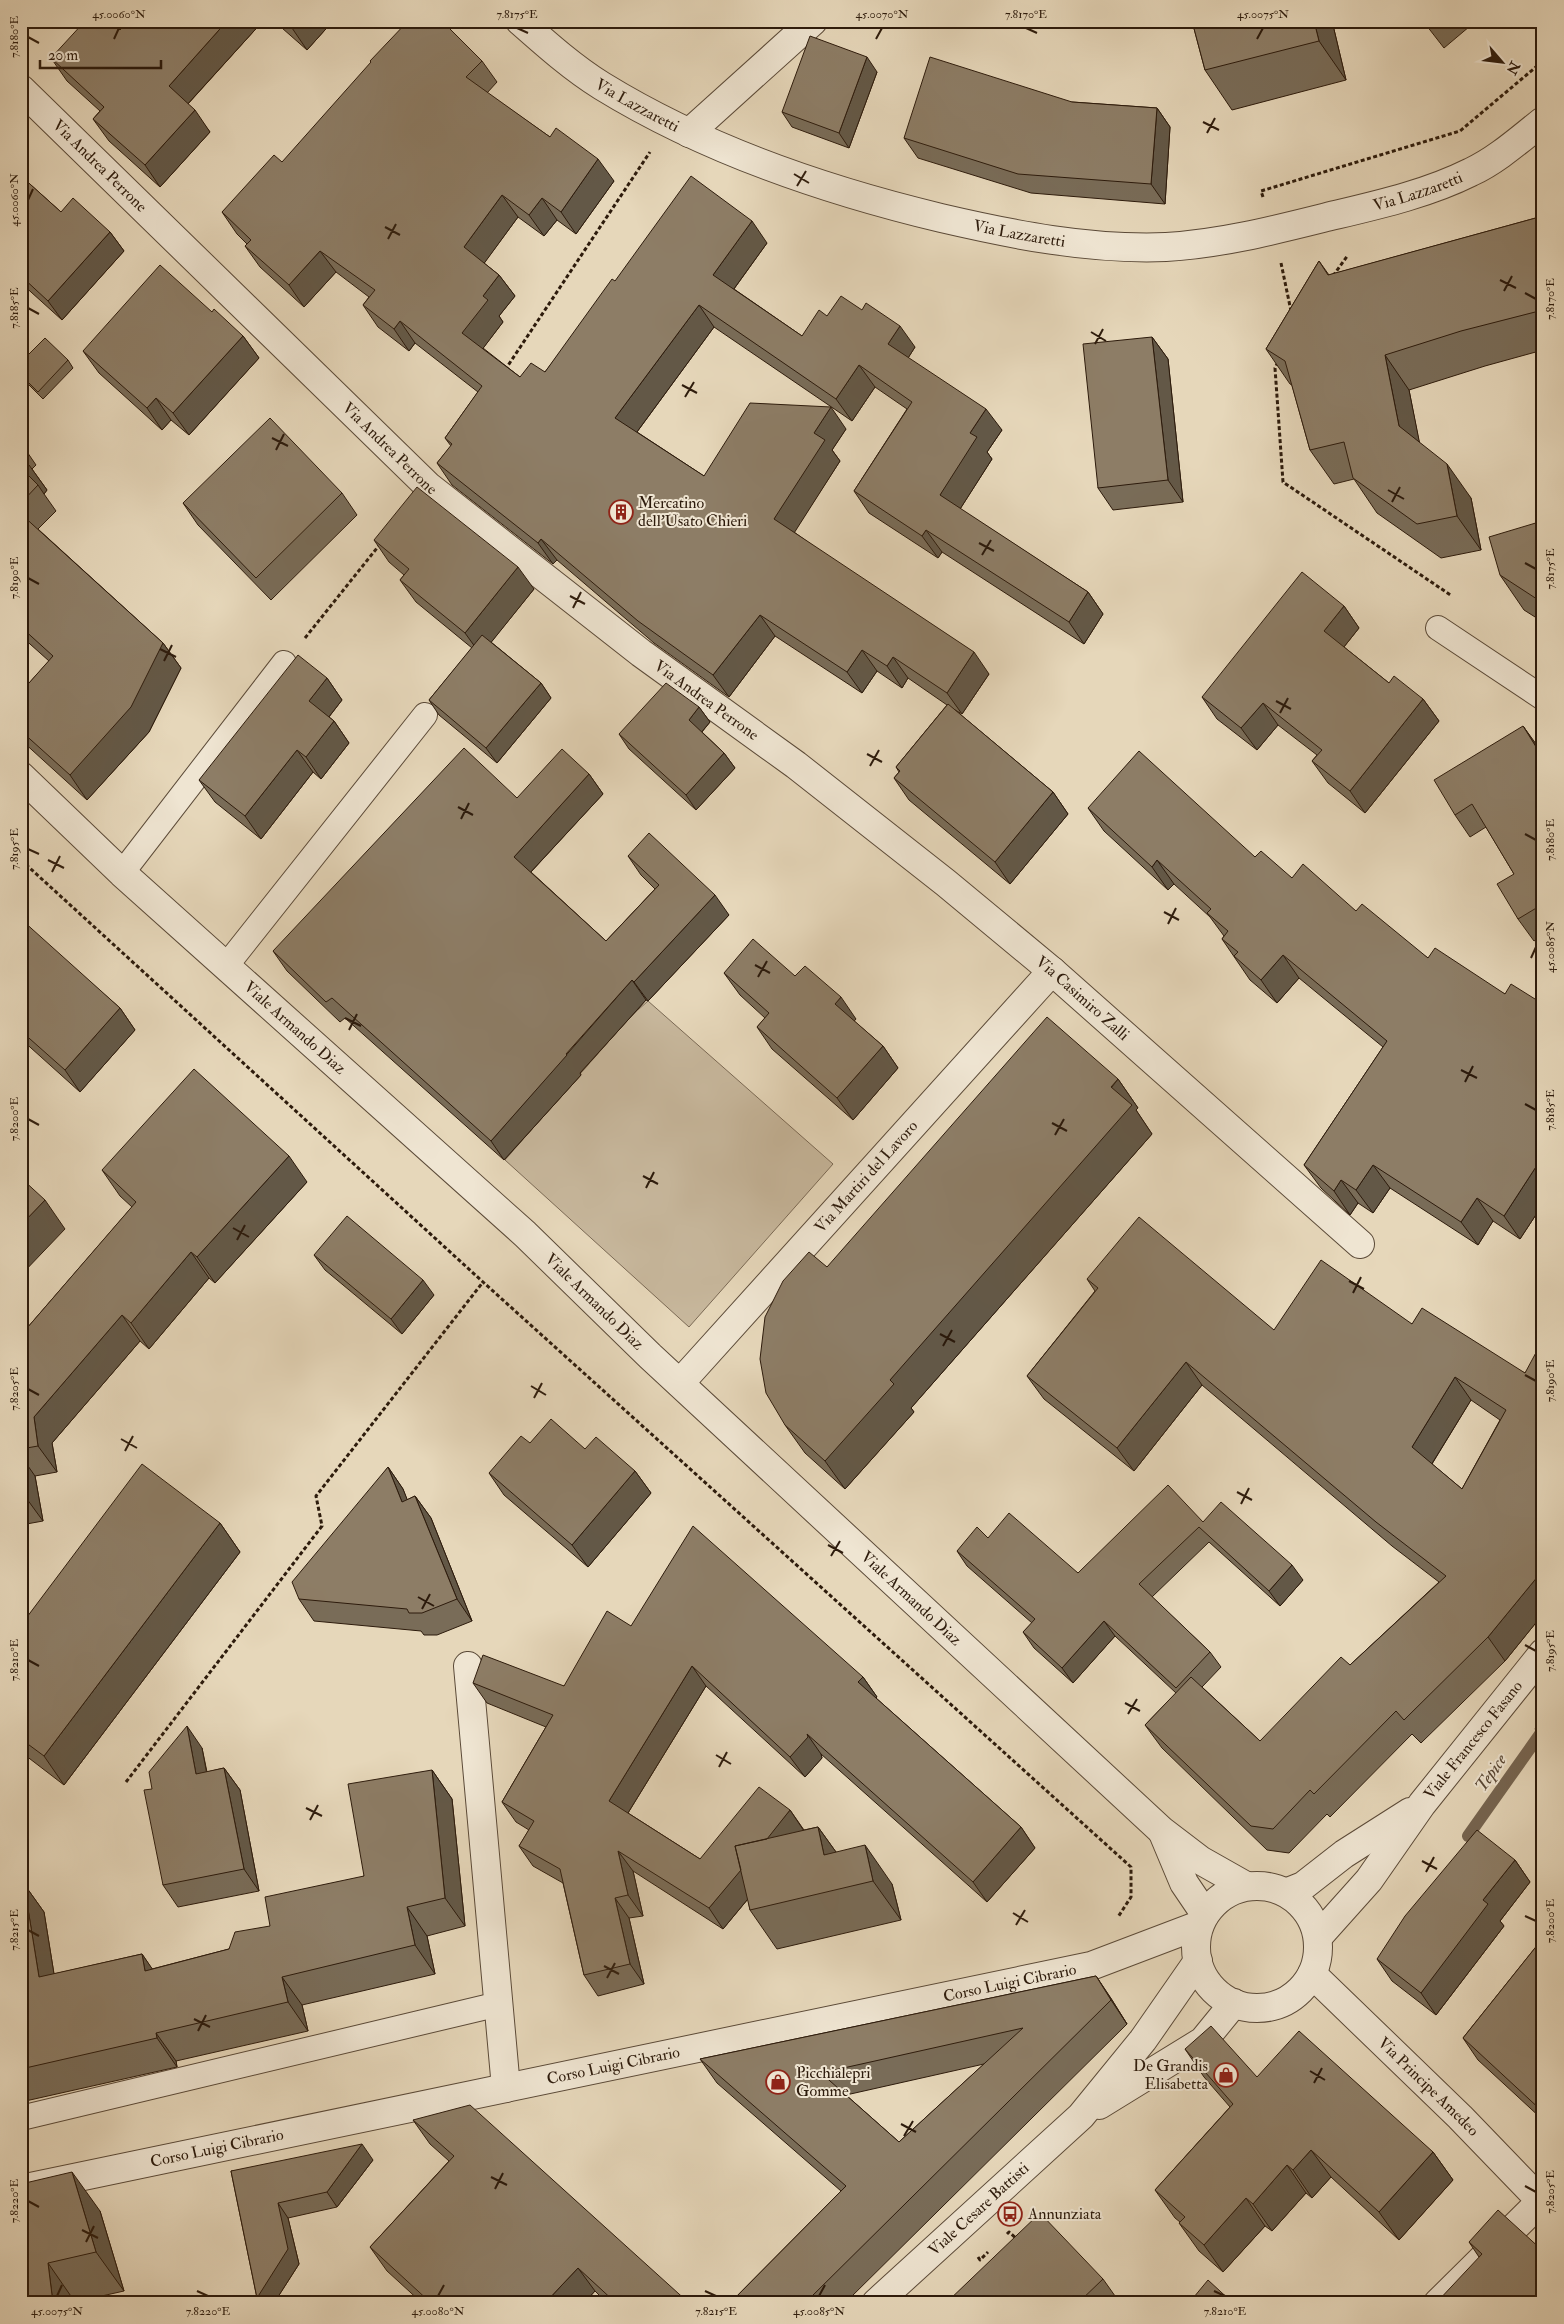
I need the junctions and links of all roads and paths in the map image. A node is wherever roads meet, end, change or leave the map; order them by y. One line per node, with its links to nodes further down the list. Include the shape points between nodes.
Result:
1 (520, 21): 6 (street, Via Lazzaretti, via 602,86)
2 (813, 21): 6 (street)
3 (1543, 61): 7 (path, via 1460,131 1261,191)
4 (21, 89): 19 (street, Via Andrea Perrone, via 428,486 641,653)
5 (1543, 121): 7 (street, Via Lazzaretti, via 1473,171 1439,186)
6 (679, 128): 7 (street, Via Lazzaretti, via 796,176 887,205 1017,234 1099,245 1166,247 1217,242); 12 (path)
7 (1273, 230): 10 (path)
8 (1348, 255): 9 (path)
9 (1332, 278)
10 (1294, 320)
11 (1279, 360): 14 (path, via 1275,368 1283,482)
12 (499, 379)
13 (384, 540): 16 (path)
14 (1454, 597)
15 (1438, 628): 17 (lane)
16 (284, 663): 22 (lane)
17 (1543, 698)
18 (426, 715): 23 (lane)
19 (796, 765): 24 (street, Via Casimiro Zalli)
20 (21, 776): 22 (street, Viale Armando Diaz)
21 (21, 860): 26 (path)
22 (122, 873): 23 (street, Viale Armando Diaz)
23 (226, 966): 27 (street, Viale Armando Diaz, via 525,1234)
24 (1052, 971): 25 (street, Via Casimiro Zalli); 27 (street, Via Martiri del Lavoro)
25 (1360, 1244)
26 (483, 1282): 30 (path, via 316,1496 322,1526); 36 (path, via 1131,1867 1131,1896)
27 (680, 1383): 32 (street, Viale Armando Diaz)
28 (1543, 1652): 31 (street, Viale Francesco Fasano)
29 (468, 1666): 41 (street)
30 (126, 1782)
31 (1422, 1804): 34 (street, Viale Francesco Fasano, via 1344,1854 1303,1886); 37 (street, Viale Francesco Fasano, via 1369,1880)
32 (1162, 1831): 33 (street, Viale Armando Diaz, via 1200,1860); 35 (street, Viale Armando Diaz)
33 (1246, 1886): 34 (street, via 1270,1886); 35 (street, via 1220,1898)
34 (1288, 1892): 37 (street, via 1313,1919)
35 (1202, 1920): 38 (street, via 1196,1948); 42 (street, Corso Luigi Cibrario, via 1091,1966)
36 (1113, 1925)
37 (1318, 1937): 39 (street, via 1318,1956)
38 (1198, 1961): 40 (street, via 1208,1984 1218,1995); 43 (street, Viale Cesare Battisti, via 1143,2040)
39 (1312, 1974): 40 (street, via 1302,1990 1287,2001 1270,2007 1252,2008); 46 (street, Via Principe Amedeo, via 1460,2117)
40 (1234, 2003): 43 (street, Viale Cesare Battisti, via 1204,2041)
41 (498, 2004): 42 (street); 44 (lane)
42 (506, 2088): 45 (street, Corso Luigi Cibrario)
43 (1081, 2116): 51 (street, Viale Cesare Battisti)
44 (21, 2118)
45 (21, 2188)
46 (1542, 2202): 52 (street)
47 (1002, 2239): 48 (path, via 1009,2232)
48 (1022, 2244)
49 (995, 2246): 50 (path, via 980,2260)
50 (974, 2254)
51 (876, 2303)
52 (1438, 2303)

